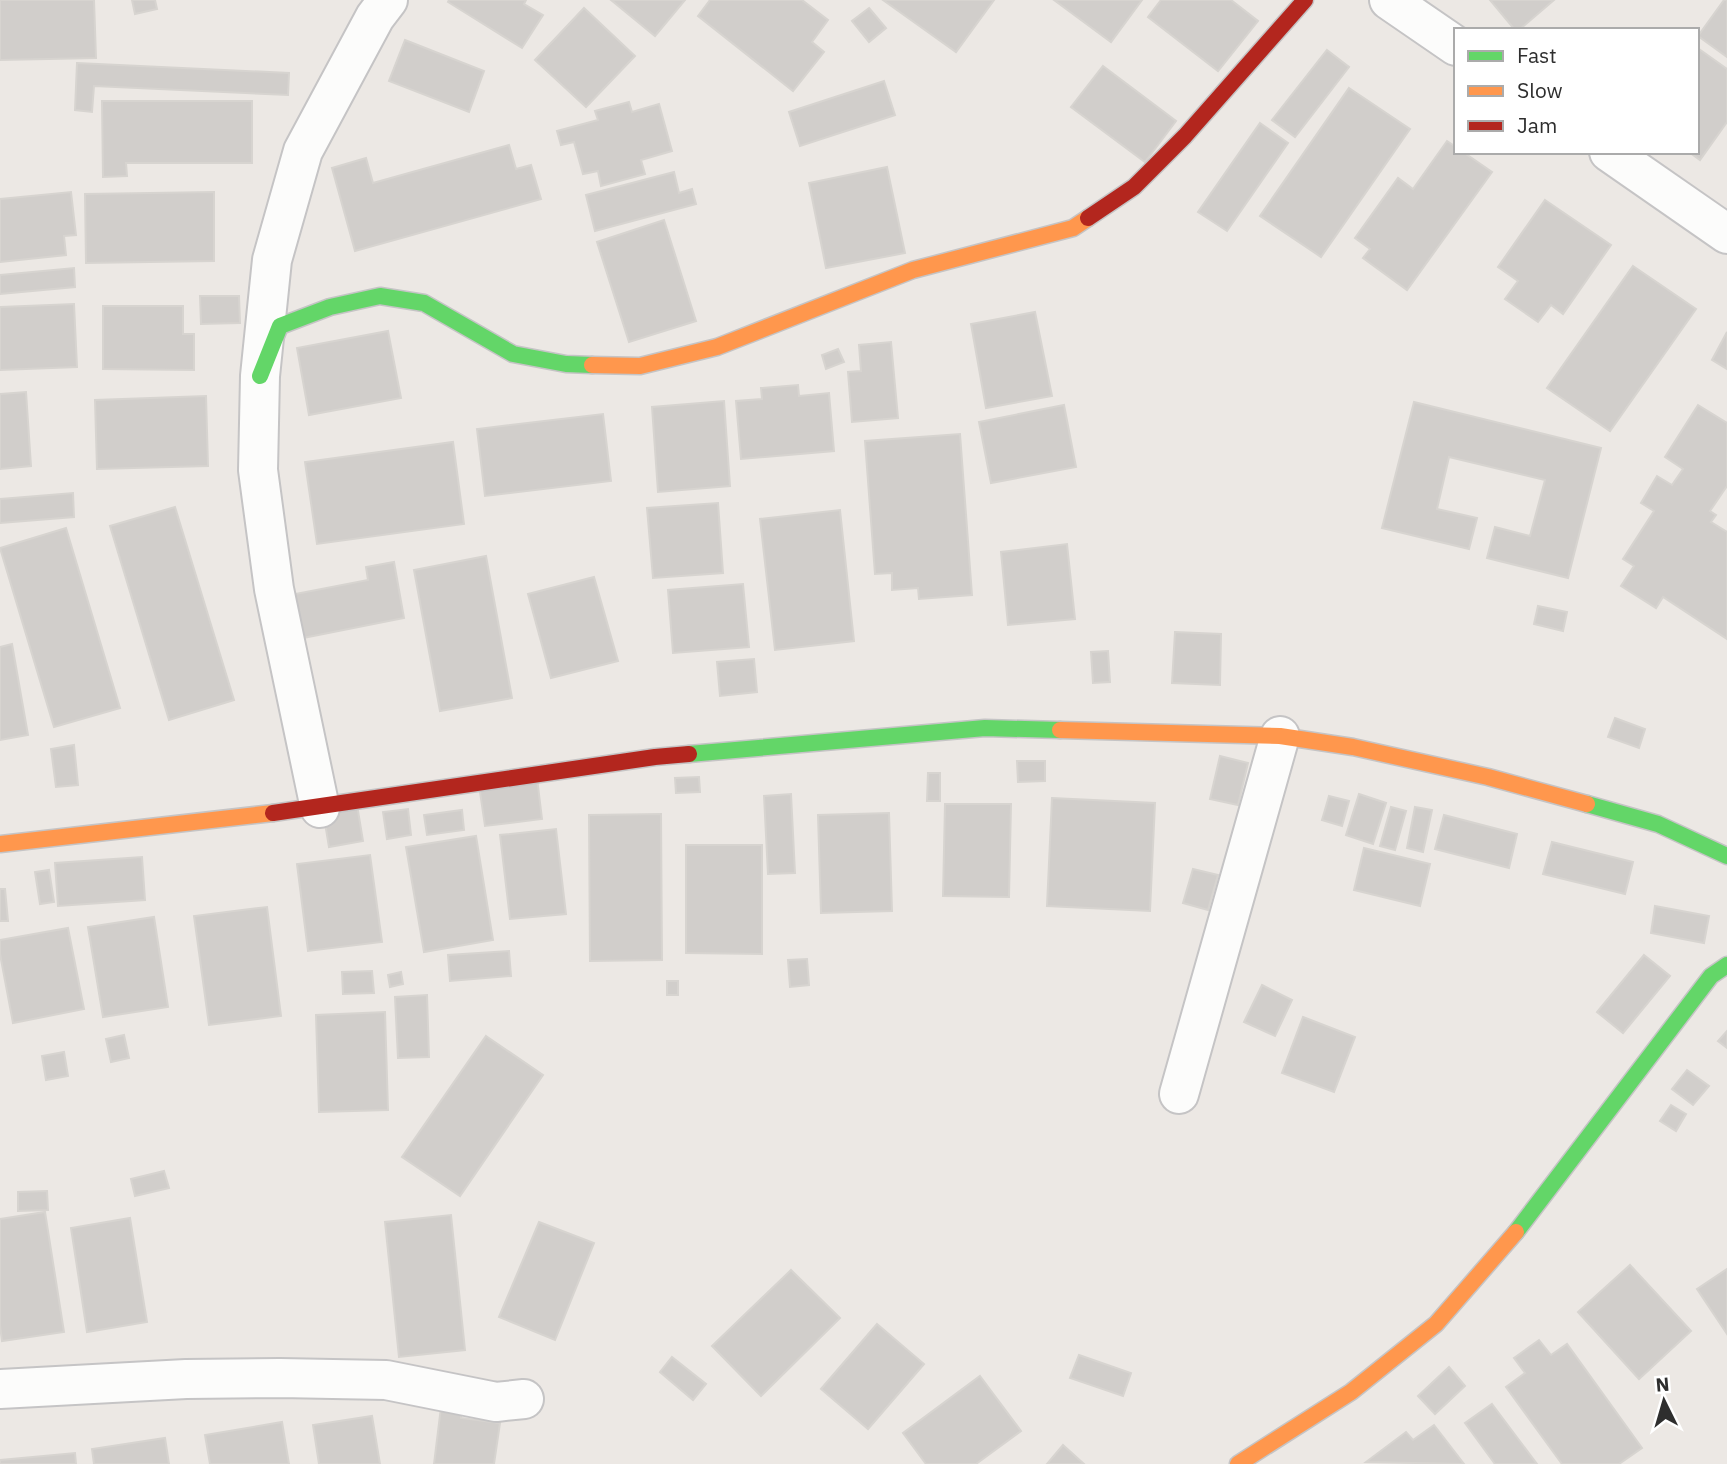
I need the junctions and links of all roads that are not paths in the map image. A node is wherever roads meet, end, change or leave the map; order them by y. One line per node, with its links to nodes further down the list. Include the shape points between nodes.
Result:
1 (388, 0): 7 (street, via 303,151 272,260)
2 (1305, 0): 7 (street, via 1134,187 1073,228 912,270 717,347 640,366 566,364 513,354 424,303 380,296 330,307 280,326)
3 (1389, 0): 4 (street)
4 (1454, 45)
5 (1612, 154): 6 (street)
6 (1727, 234)
7 (260, 376): 9 (street, via 258,470 274,589)
8 (1280, 736): 9 (street, via 985,728 655,757); 11 (street, via 1353,747 1514,785 1658,824); 13 (street)
9 (320, 808): 10 (street)
10 (0, 844)
11 (1727, 856)
12 (1727, 965): 16 (street, via 1711,976 1510,1240 1436,1324 1352,1392)
13 (1179, 1094)
14 (0, 1389): 15 (street, via 293,1378 386,1380 496,1402)
15 (524, 1399)
16 (1238, 1464)

